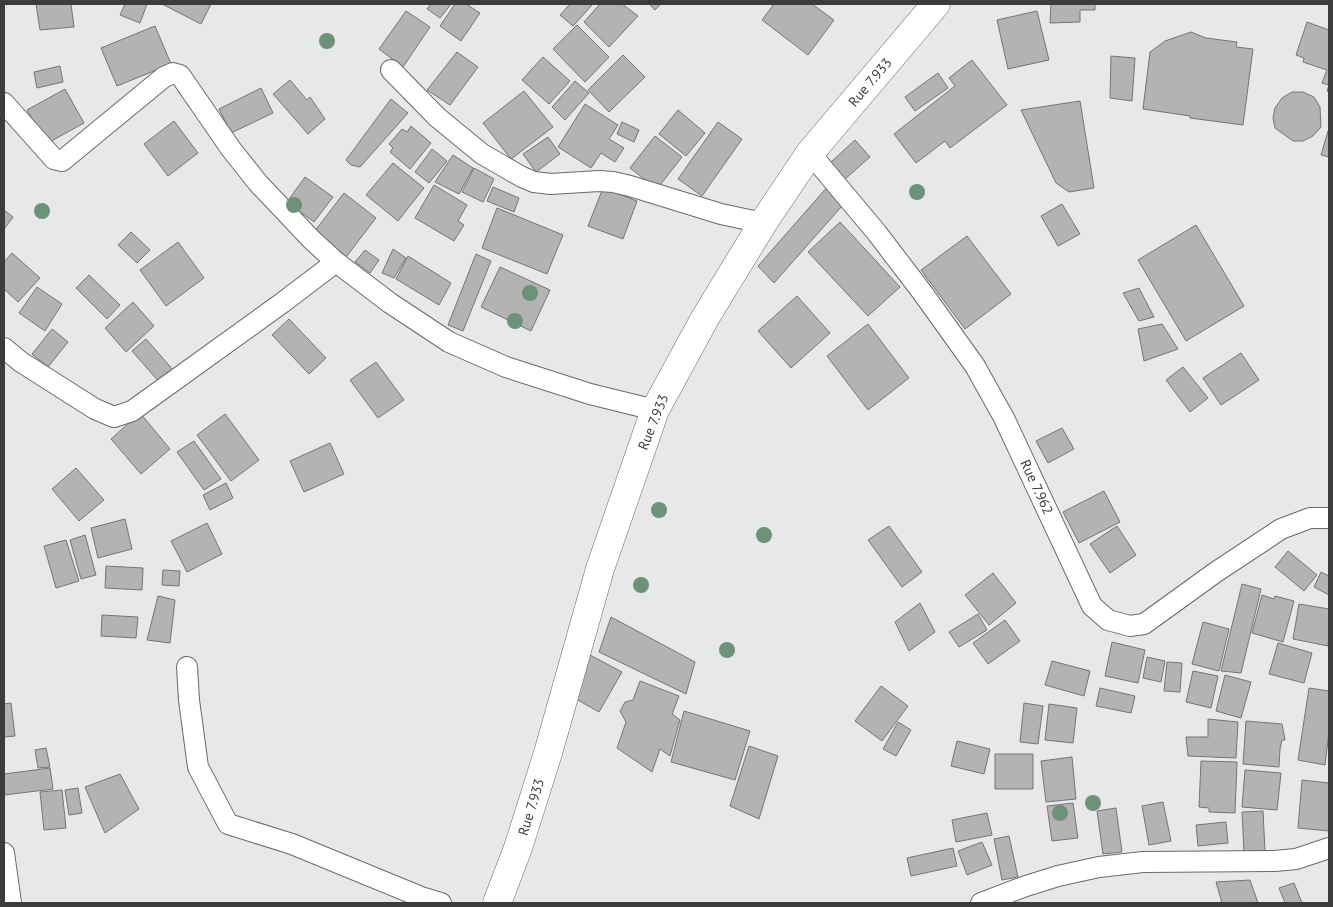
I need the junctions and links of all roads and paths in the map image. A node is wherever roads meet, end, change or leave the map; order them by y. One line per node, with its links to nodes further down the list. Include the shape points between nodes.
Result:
1 (936, 4): 4 (street, Rue 7.933)
2 (390, 70): 5 (street, via 482,154 534,182 614,182)
3 (4, 103): 6 (street, via 54,159 62,161 164,77 173,72 180,75 258,183)
4 (810, 153): 5 (street, Rue 7.933); 9 (street, Rue 7.962, via 877,233 975,366 1004,418 1092,606 1108,620 1130,626 1144,624 1281,529 1310,518)
5 (763, 223): 8 (street, Rue 7.933, via 705,318)
6 (336, 262): 7 (street, via 132,411 114,417 95,409); 8 (street, via 449,342 506,367 590,394)
7 (4, 348)
8 (656, 410): 15 (street, Rue 7.933, via 600,569 545,763)
9 (1329, 518)
10 (187, 667): 14 (street, via 198,766 228,824 292,844)
11 (1329, 848): 16 (street, via 1296,859 1274,861 1143,862 1099,866 1050,878)
12 (4, 853): 13 (street)
13 (11, 903)
14 (440, 903)
15 (497, 903)
16 (981, 903)

